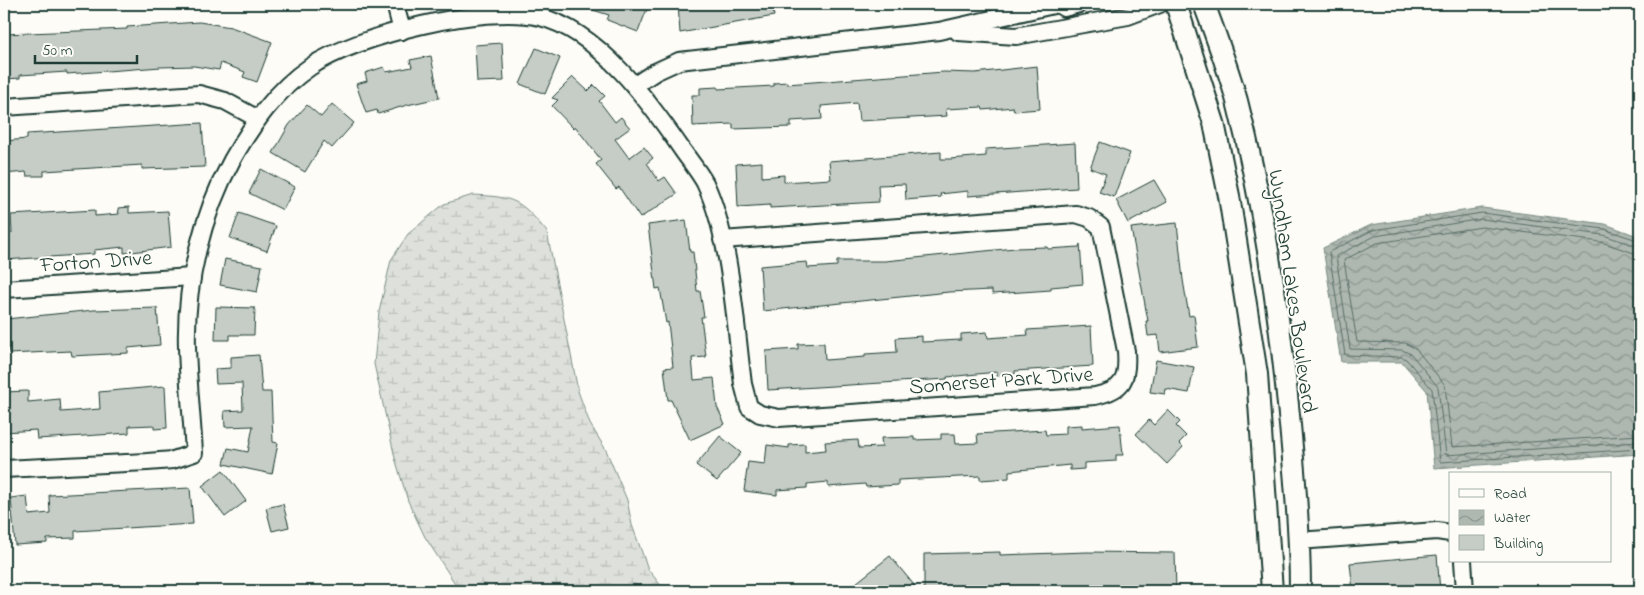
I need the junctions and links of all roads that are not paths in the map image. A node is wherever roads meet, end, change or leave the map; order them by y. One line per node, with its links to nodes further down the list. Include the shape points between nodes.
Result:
1 (395, 4): 8 (street)
2 (1058, 4): 3 (street, via 1064,8); 9 (street)
3 (1077, 4): 7 (street)
4 (1160, 4): 7 (street, via 1128,16)
5 (1176, 4): 20 (street, via 1214,123 1234,224 1258,374)
6 (1204, 4): 18 (street, Wyndham Lakes Boulevard, via 1236,99 1254,174 1285,374)
7 (1081, 24): 9 (street, via 1016,36)
8 (402, 31): 10 (street, Somerset Park Drive, via 492,13 540,17 581,35); 12 (street, Somerset Park Drive, via 350,46 310,67 280,92)
9 (939, 31): 10 (street, via 679,62)
10 (635, 85): 13 (street, Somerset Park Drive, via 704,183)
11 (4, 107): 12 (street, via 199,94 225,101)
12 (258, 119): 14 (street, Somerset Park Drive, via 232,162 214,204)
13 (722, 240): 13 (street, Somerset Park Drive, via 743,384 749,407 760,414 779,418 1095,396 1110,393 1121,384 1127,371 1126,351 1101,227 1089,218 1076,214)
14 (192, 277): 15 (street, Forton Drive); 16 (street, Somerset Park Drive, via 187,345 194,453 173,460)
15 (4, 289)
16 (4, 469)
17 (1449, 533): 18 (street)
18 (1298, 541): 21 (street, Wyndham Lakes Boulevard)
19 (1463, 562): 22 (street)
20 (1272, 591)
21 (1300, 591)
22 (1465, 591)

